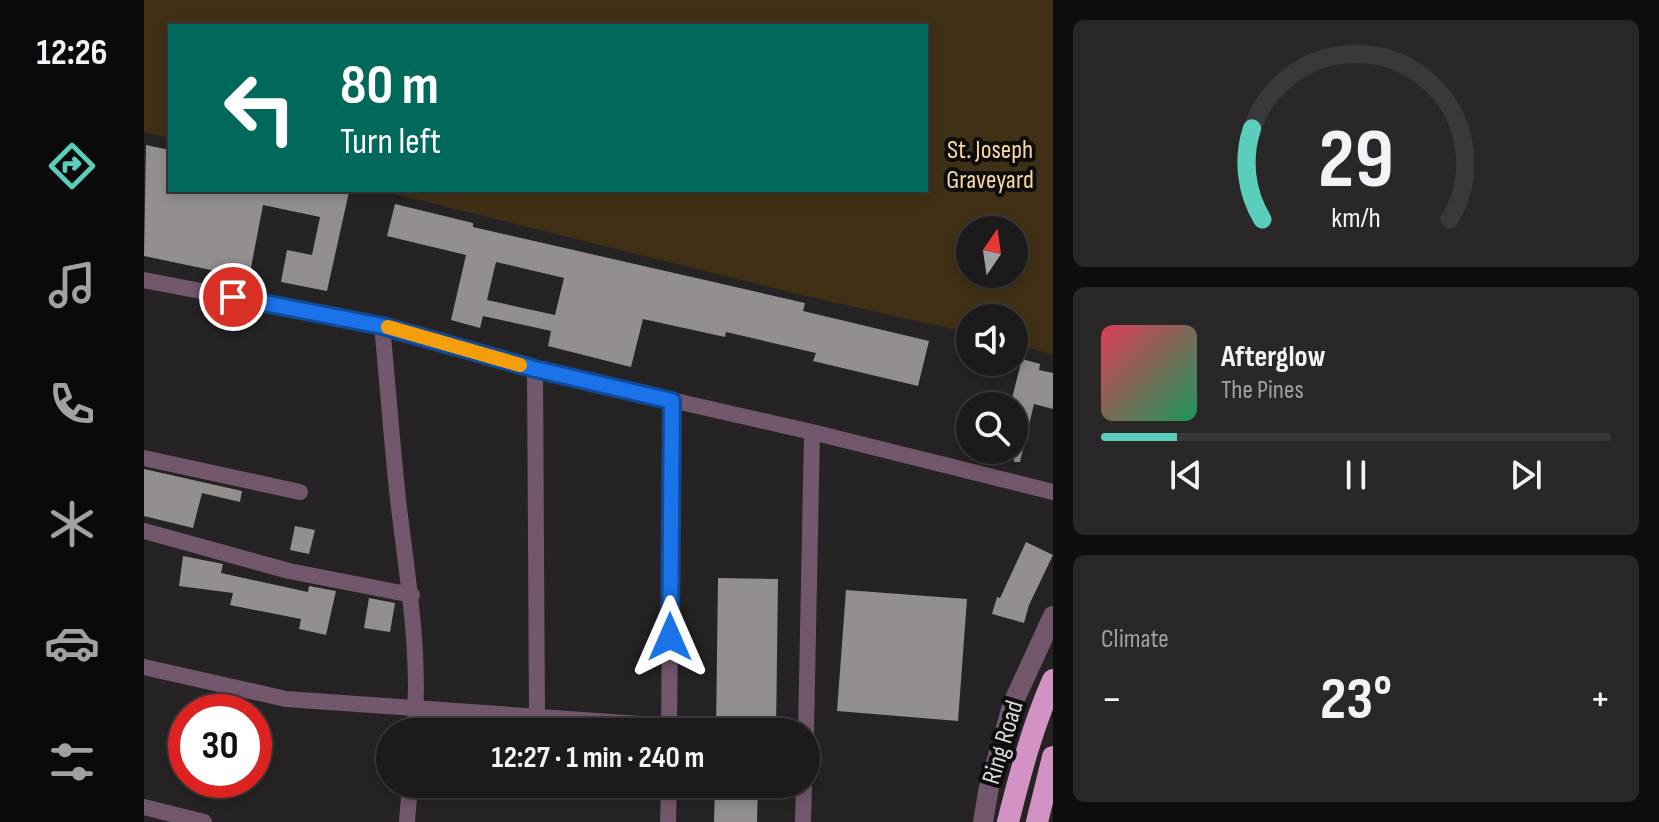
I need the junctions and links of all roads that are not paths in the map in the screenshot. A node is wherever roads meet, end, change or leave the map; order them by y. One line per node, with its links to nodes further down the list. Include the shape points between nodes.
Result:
1 (144, 280): 2 (street)
2 (382, 326): 3 (street); 10 (street)
3 (535, 369): 4 (street); 15 (street)
4 (672, 401): 5 (street); 18 (street)
5 (812, 432): 8 (street); 19 (street)
6 (144, 458): 7 (street)
7 (300, 492)
8 (1053, 492)
9 (144, 531): 10 (street, via 289,571)
10 (412, 595): 14 (street)
11 (1053, 616): 29 (street, via 1013,703)
12 (144, 667): 14 (street, via 286,699)
13 (1053, 680): 30 (highway, Ring Road)
14 (416, 709): 15 (street); 16 (street)
15 (537, 715): 17 (street)
16 (415, 718)
17 (565, 718)
18 (669, 718)
19 (806, 718)
20 (1053, 757): 31 (highway, Ring Road)
21 (409, 798): 26 (street)
22 (669, 798): 27 (street)
23 (804, 798): 28 (street)
24 (144, 807): 25 (street)
25 (204, 822)
26 (407, 822)
27 (668, 822)
28 (803, 822)
29 (983, 822)
30 (1008, 822)
31 (1037, 822)

